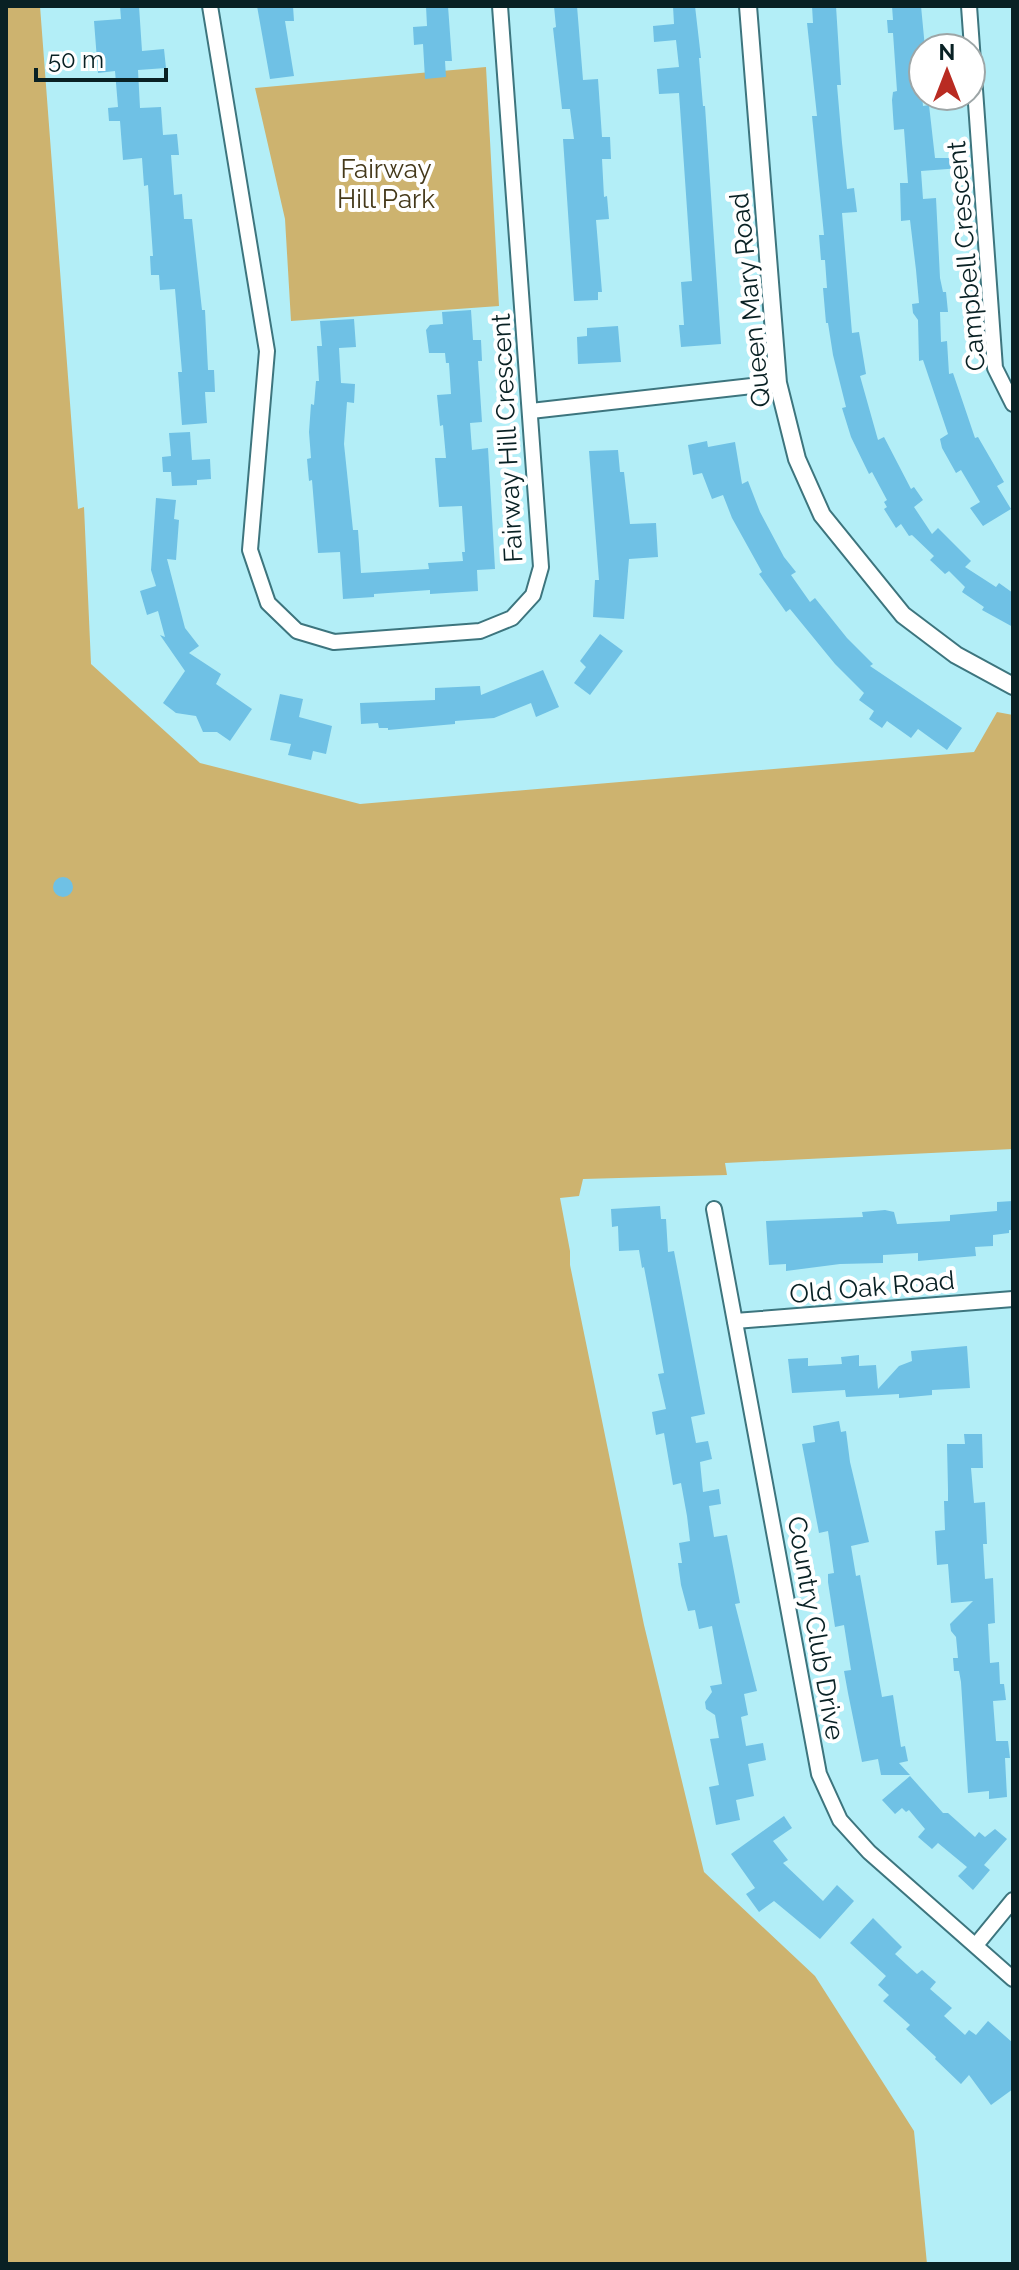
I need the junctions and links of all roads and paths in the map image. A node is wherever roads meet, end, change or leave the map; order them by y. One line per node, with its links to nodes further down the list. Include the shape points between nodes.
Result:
1 (210, 6): 7 (street, Fairway Hill Crescent, via 267,351 250,550 268,603 297,631 334,642 480,631 512,618 533,595 541,567)
2 (500, 6): 7 (street, Fairway Hill Crescent)
3 (748, 6): 5 (street, Queen Mary Road)
4 (969, 6): 6 (street, Campbell Crescent, via 995,368)
5 (778, 383): 7 (street); 8 (street, Queen Mary Road, via 797,459 822,515 903,615 956,655)
6 (1013, 404)
7 (531, 411)
8 (1013, 686)
9 (714, 1209): 11 (street, Country Club Drive)
10 (1013, 1299): 11 (street, Old Oak Road)
11 (735, 1321): 13 (street, Country Club Drive, via 819,1774 840,1820 869,1852)
12 (1013, 1900): 13 (street)
13 (976, 1945): 14 (street, Country Club Drive)
14 (1013, 1979)

